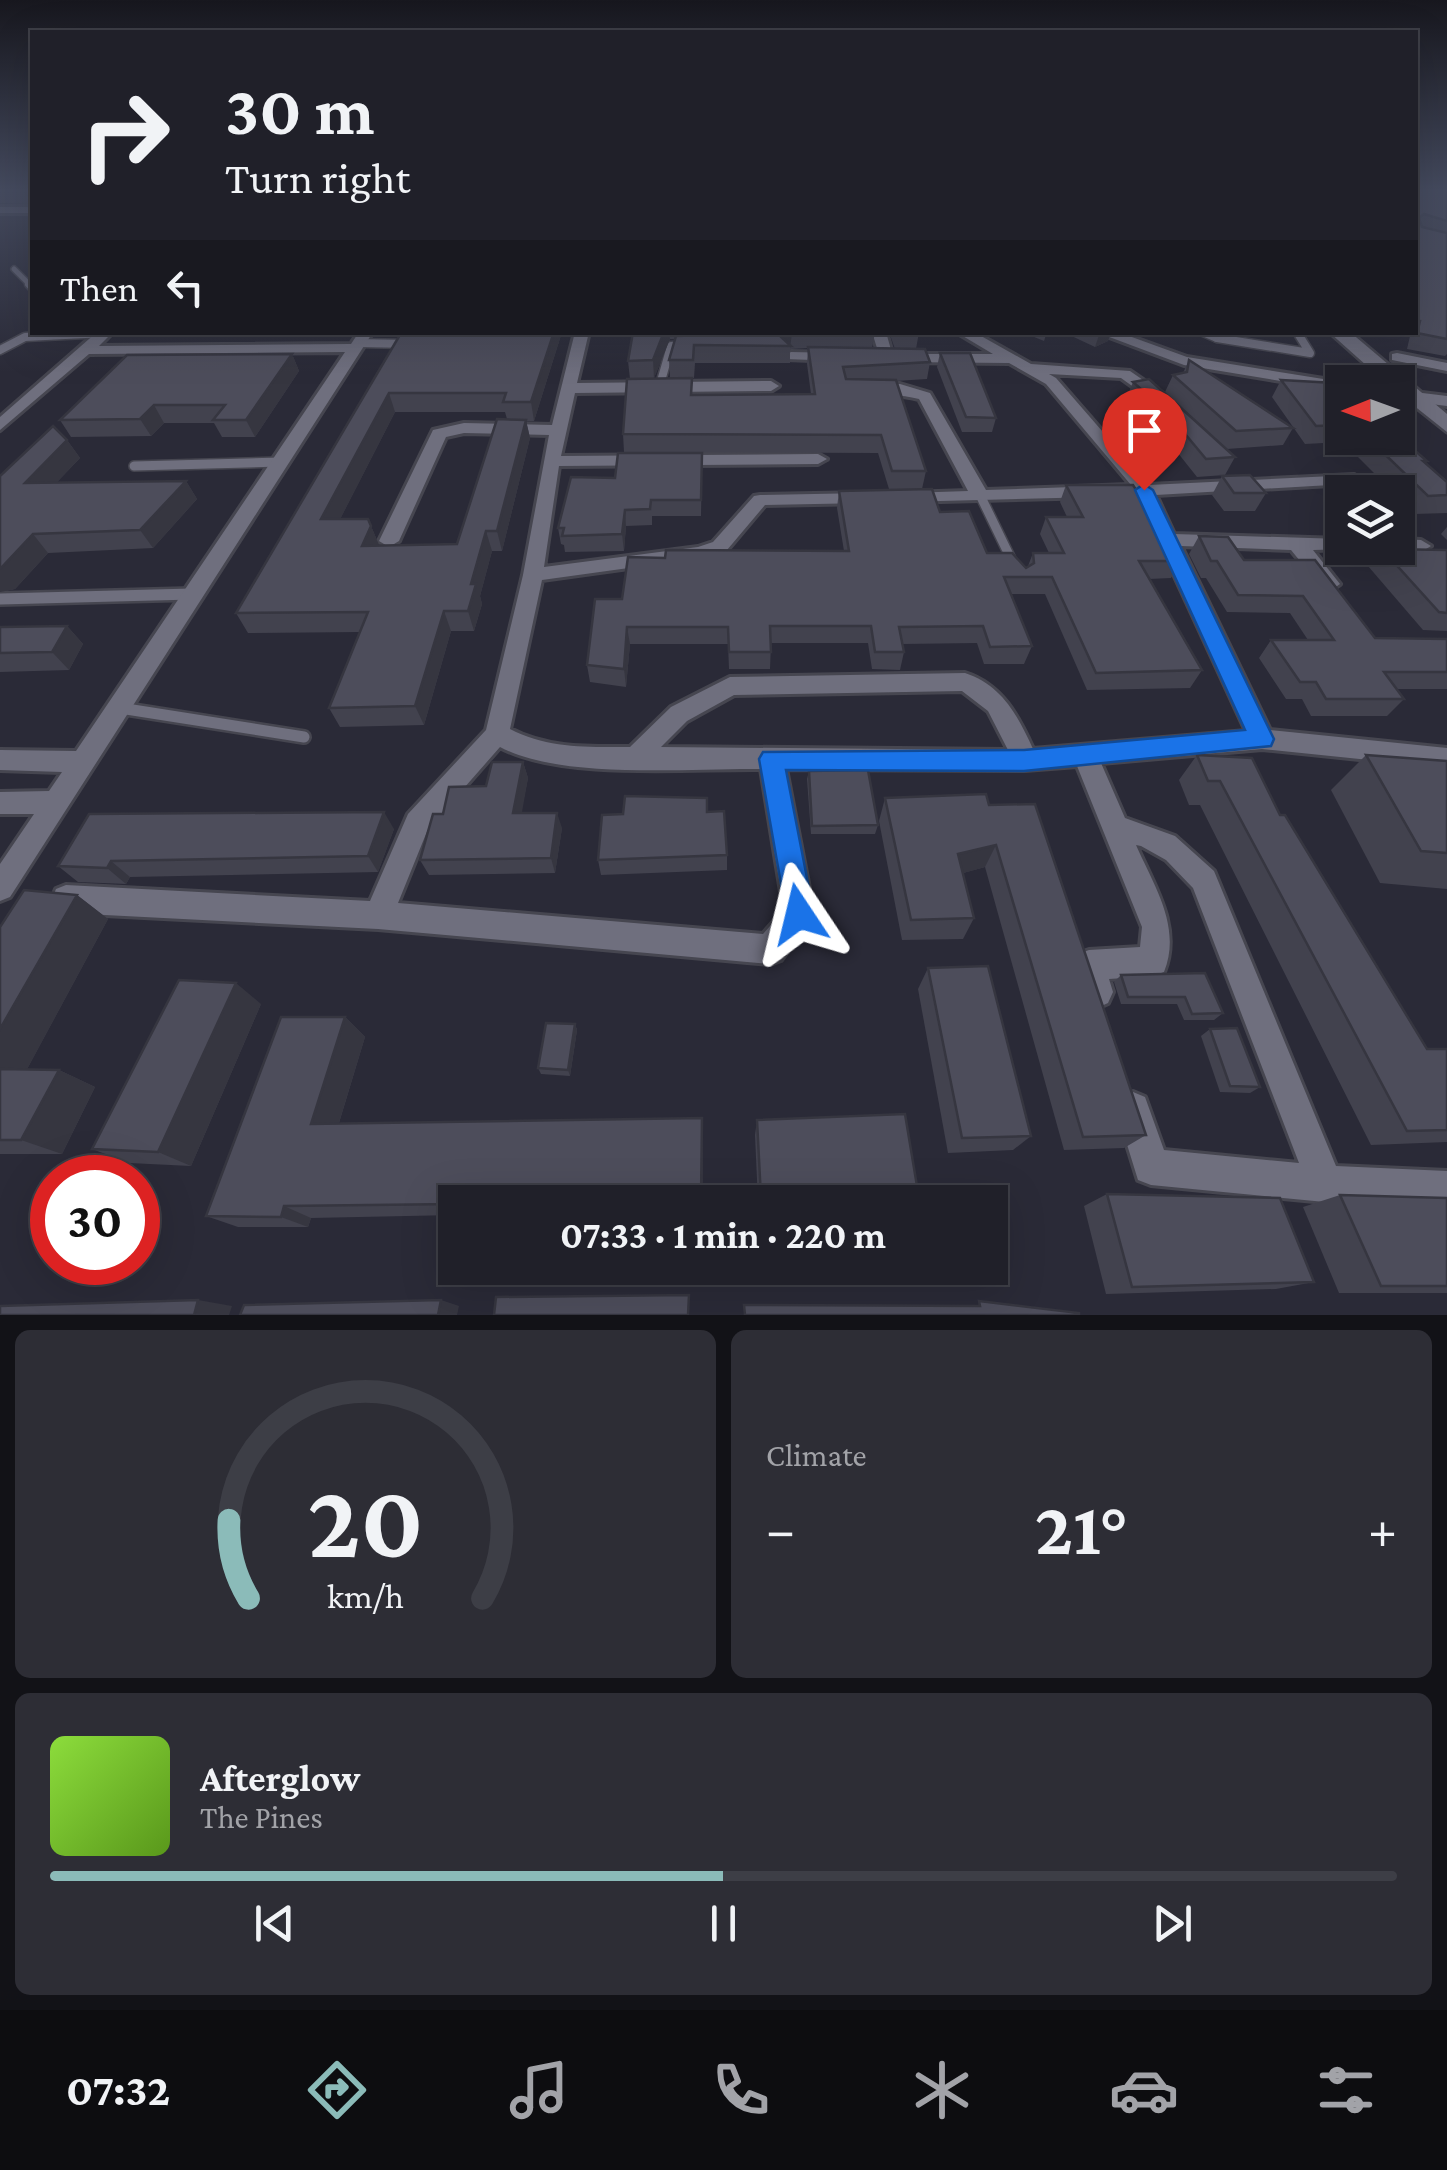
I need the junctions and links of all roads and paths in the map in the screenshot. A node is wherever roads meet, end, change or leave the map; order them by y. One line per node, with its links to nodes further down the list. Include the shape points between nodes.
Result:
1 (14, 268): 2 (lane)
2 (30, 285)
3 (57, 335): 20 (lane, via 25,337)
4 (103, 335): 21 (street)
5 (239, 335): 19 (street)
6 (581, 335): 34 (street)
7 (879, 335): 26 (street)
8 (969, 335): 28 (street)
9 (1111, 335): 27 (street)
10 (1210, 335): 15 (lane)
11 (1224, 335): 15 (lane)
12 (1299, 335): 15 (lane, via 1310,353)
13 (1341, 335): 29 (main road)
14 (1368, 335): 23 (main road)
15 (1216, 338)
16 (360, 341): 17 (lane); 19 (street); 45 (street)
17 (428, 344)
18 (701, 345): 35 (lane, via 672,346)
19 (226, 349): 21 (street)
20 (0, 350)
21 (86, 350): 42 (street)
22 (791, 356): 24 (street)
23 (1396, 356): 30 (street); 38 (main road)
24 (848, 357)
25 (868, 358): 26 (street)
26 (886, 358): 28 (street)
27 (1184, 361): 31 (street); 32 (street)
28 (1022, 364): 31 (street); 49 (street, via 1051,382)
29 (1374, 365)
30 (1447, 366)
31 (1137, 379): 40 (street)
32 (1325, 384)
33 (771, 386): 35 (street)
34 (572, 388): 35 (street); 43 (street)
35 (659, 388)
36 (849, 389): 50 (street, via 925,396)
37 (1415, 397): 38 (street)
38 (1447, 400)
39 (1415, 402): 41 (main road)
40 (1173, 412)
41 (1447, 424)
42 (0, 425)
43 (560, 430): 46 (street); 51 (street, via 439,433)
44 (818, 460): 46 (street)
45 (280, 462): 47 (lane); 59 (street)
46 (551, 462): 57 (street)
47 (134, 466)
48 (1325, 479): 49 (street)
49 (1144, 490): 50 (street); 52 (street)
50 (982, 497): 57 (street, via 760,500 720,546 701,554); 58 (lane)
51 (389, 540)
52 (1168, 540): 53 (street); 65 (street)
53 (1297, 544): 54 (street); 61 (street)
54 (1325, 545)
55 (1415, 546): 56 (street)
56 (1420, 546)
57 (533, 574): 63 (street)
58 (1019, 576)
59 (192, 594): 60 (lane); 62 (street)
60 (0, 599)
61 (1342, 599)
62 (120, 708): 64 (lane); 72 (street)
63 (497, 734): 66 (street, via 528,750); 78 (street, via 418,822)
64 (304, 737)
65 (1262, 739): 67 (street); 68 (street)
66 (638, 755): 69 (street); 71 (street, via 679,714 730,686 965,682 985,690 1006,715)
67 (1086, 757): 71 (street); 75 (street)
68 (1447, 758)
69 (772, 759): 71 (street); 78 (street, via 799,914 770,949)
70 (0, 760): 72 (street)
71 (1024, 760)
72 (83, 762): 73 (street)
73 (59, 802): 74 (street); 76 (street)
74 (0, 803)
75 (1116, 828): 80 (street, via 1157,927 1154,961); 83 (street, via 1150,834 1182,852 1204,880)
76 (0, 888)
77 (66, 899): 78 (street)
78 (378, 916)
79 (1077, 932): 80 (street)
80 (1089, 965): 81 (street)
81 (1106, 1020)
82 (1122, 1076): 83 (street, via 1151,1168)
83 (1325, 1184): 84 (street)
84 (1447, 1189)

